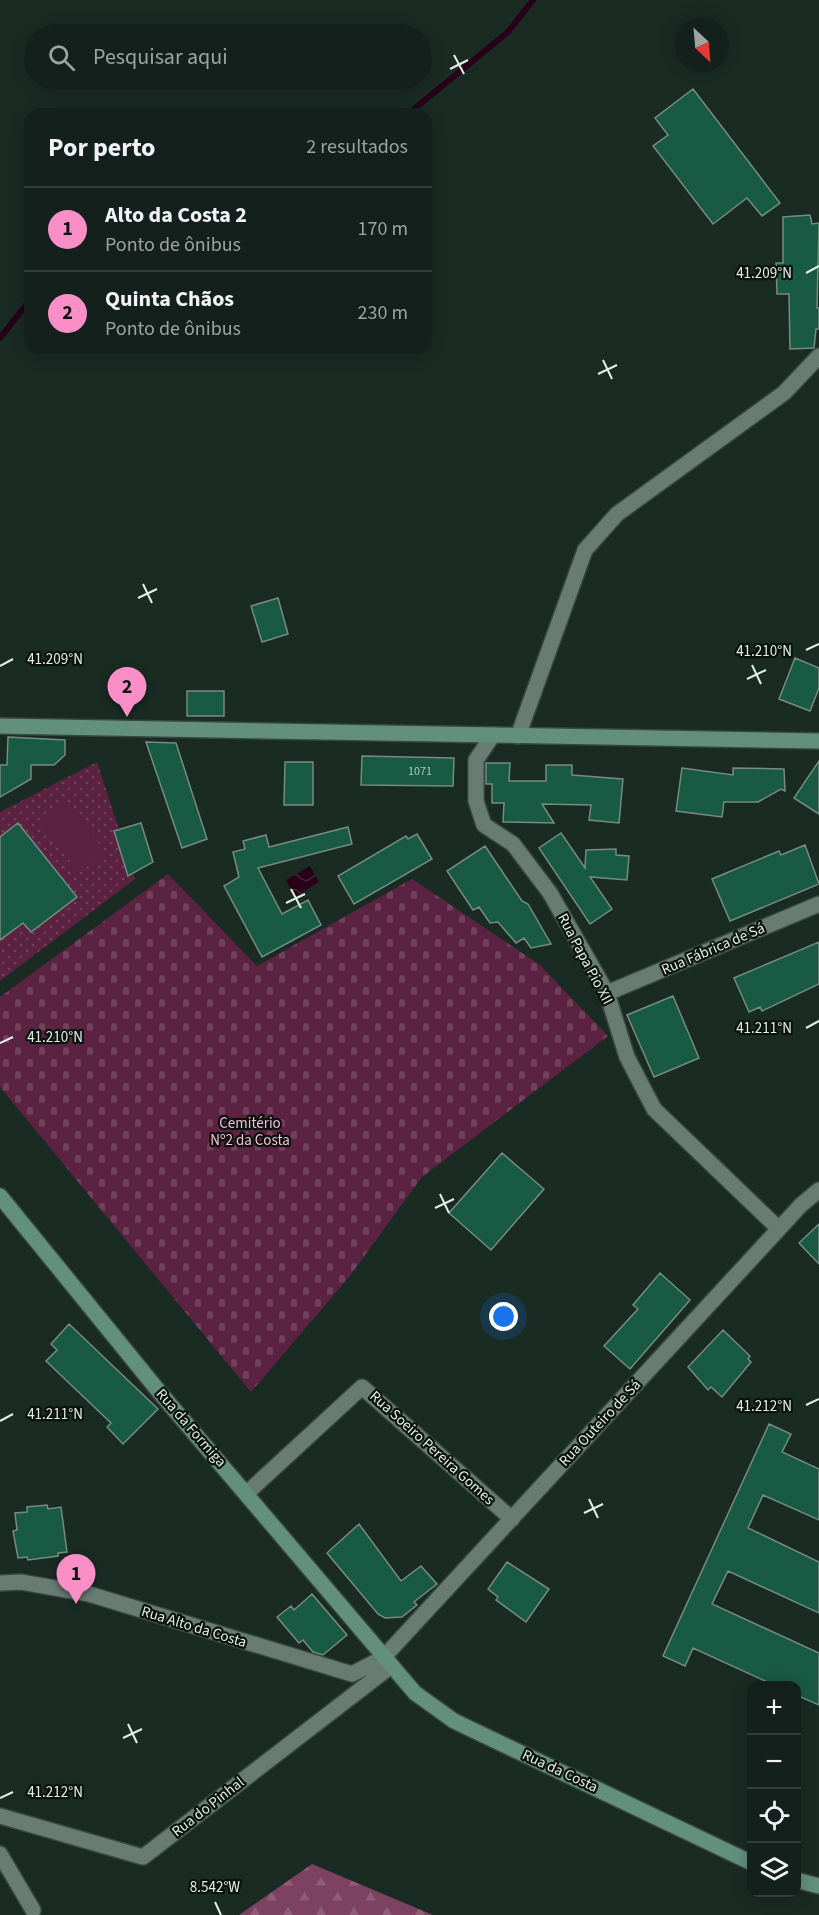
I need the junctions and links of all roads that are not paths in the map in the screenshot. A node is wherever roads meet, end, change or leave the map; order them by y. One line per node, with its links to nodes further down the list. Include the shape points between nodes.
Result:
1 (819, 356): 4 (street, via 784,393 617,514 585,550)
2 (0, 726): 3 (street)
3 (493, 735): 4 (street); 7 (street, Rua Papa Pio XII, via 476,760 476,801 484,825 513,844 550,893)
4 (518, 736): 5 (street)
5 (819, 741)
6 (819, 904): 7 (street, Rua Fábrica de Sá)
7 (607, 993): 10 (street, Rua Papa Pio XII, via 627,1057 654,1109)
8 (819, 1190): 10 (street, Rua Outeiro de Sá)
9 (0, 1196): 11 (street, Rua da Formiga)
10 (779, 1229): 12 (street, Rua Outeiro de Sá)
11 (247, 1493): 12 (street, Rua Soeiro Pereira Gomes, via 363,1387); 14 (street, Rua da Formiga)
12 (512, 1519): 14 (street, Rua Outeiro de Sá)
13 (0, 1583): 14 (street, Rua Alto da Costa, via 21,1582 89,1594 352,1674)
14 (387, 1662): 15 (street, Rua do Pinhal, via 143,1857); 17 (street, Rua da Costa, via 415,1693 454,1721)
15 (0, 1816)
16 (0, 1854): 20 (street)
17 (747, 1861)
18 (801, 1881): 19 (street)
19 (819, 1886)
20 (33, 1910)

